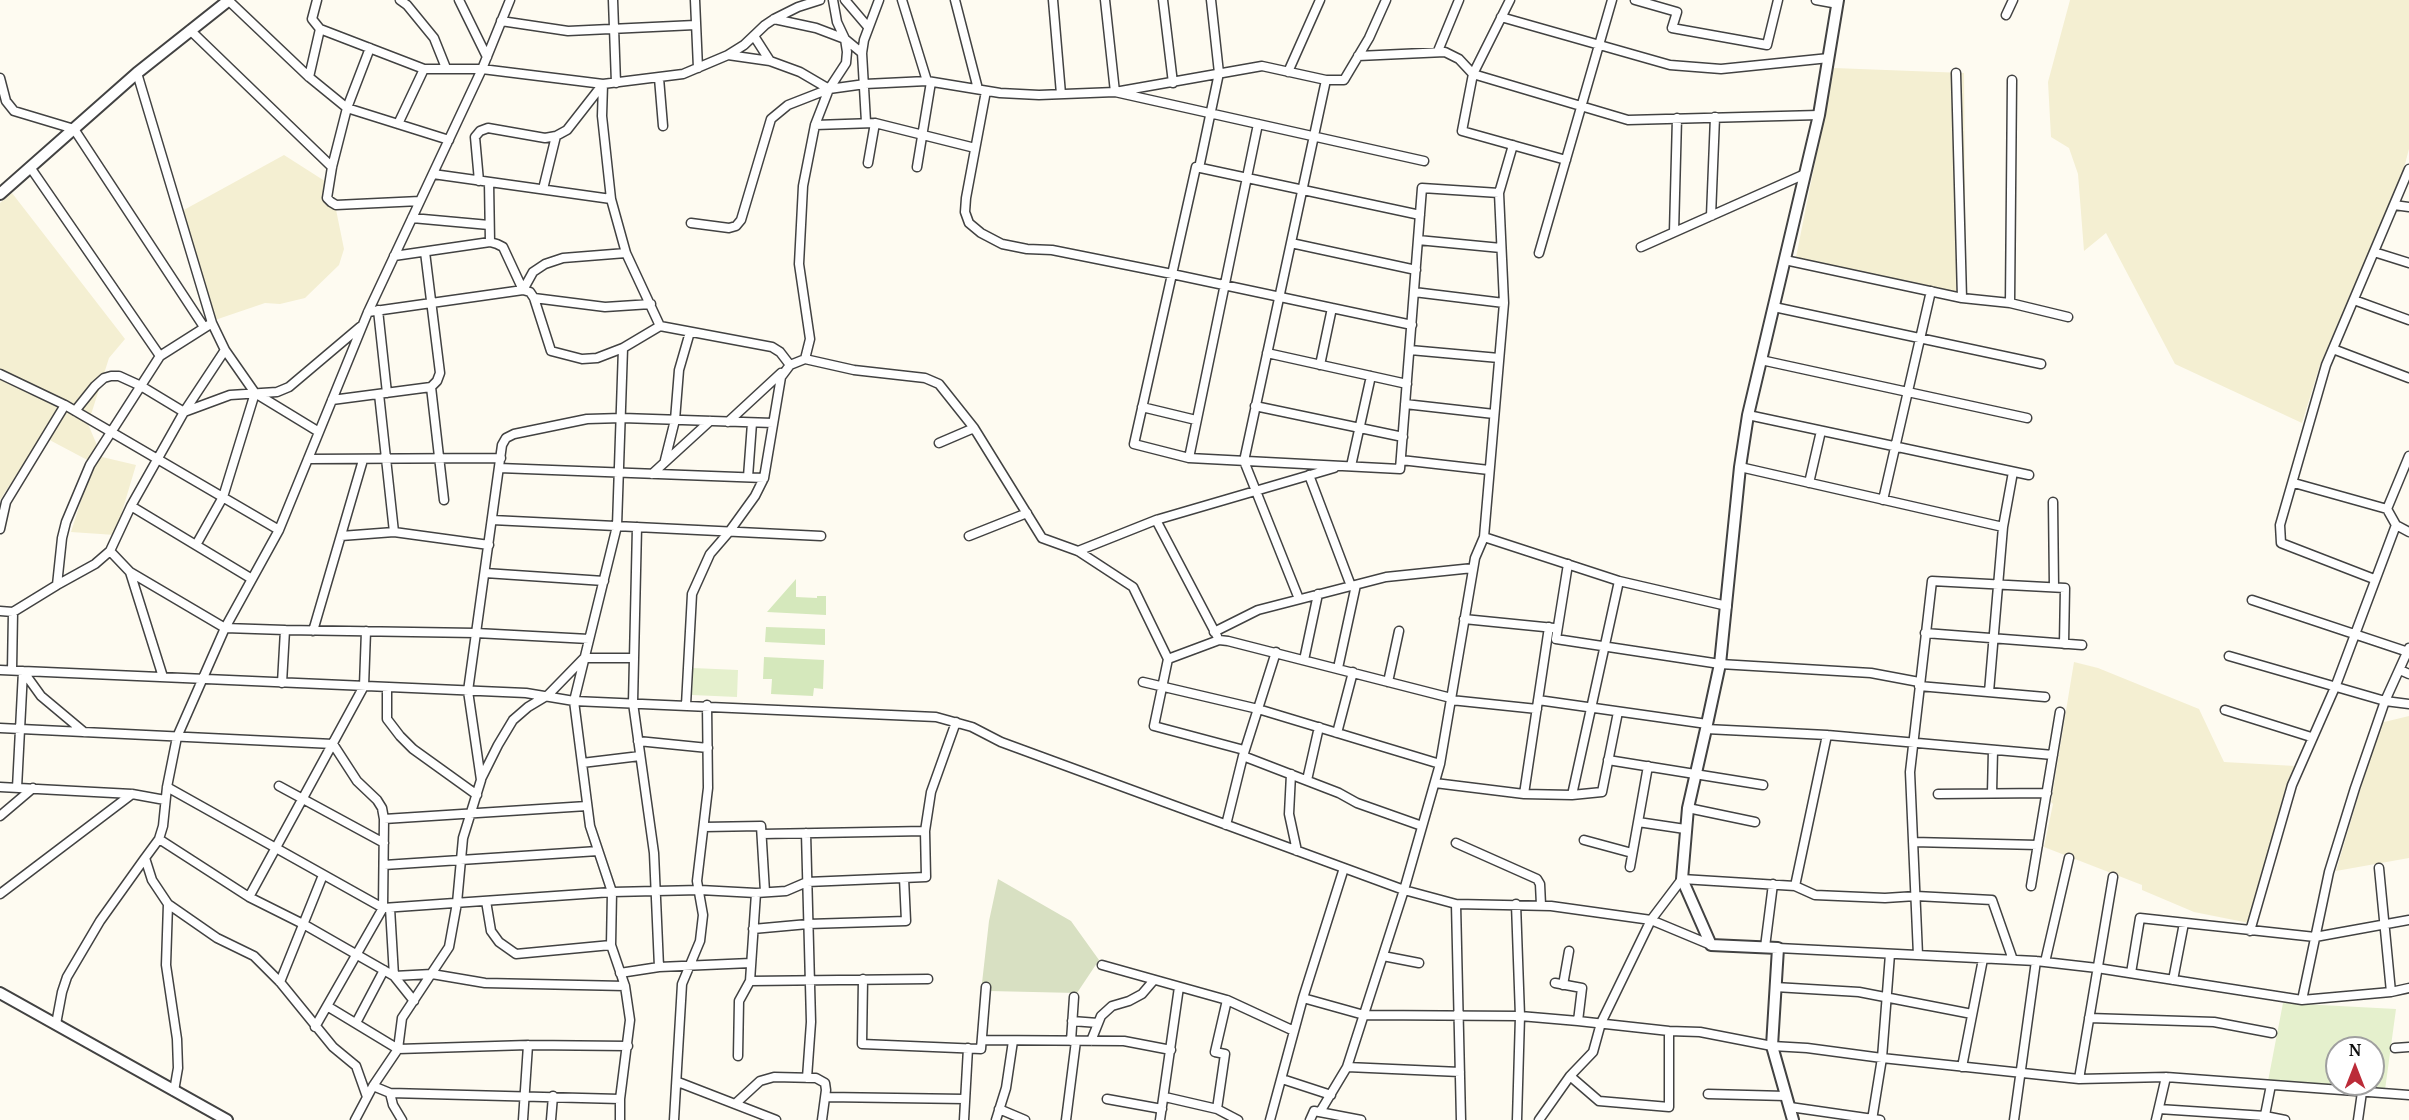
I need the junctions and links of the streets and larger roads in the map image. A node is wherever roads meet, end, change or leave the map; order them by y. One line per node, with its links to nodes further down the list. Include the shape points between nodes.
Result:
1 (228, 0): 39 (street); 60 (street)
2 (400, 0): 51 (street, via 434,38)
3 (459, 0): 48 (street)
4 (510, 0): 34 (street)
5 (613, 0): 38 (street)
6 (695, 0): 35 (street)
7 (792, 0): 30 (street)
8 (820, 0): 30 (street)
9 (833, 0): 41 (street)
10 (845, 0): 36 (street)
11 (879, 0): 36 (street)
12 (902, 0): 65 (street)
13 (956, 0): 71 (street)
14 (1053, 0): 73 (street)
15 (1105, 0): 72 (street)
16 (1162, 0): 67 (street)
17 (1210, 0): 57 (street)
18 (1320, 0): 55 (street)
19 (1386, 0): 47 (street)
20 (1459, 0): 44 (street)
21 (1510, 0): 32 (street)
22 (1612, 0): 42 (street)
23 (1635, 0): 29 (street)
24 (1778, 0): 29 (street, via 1767,45 1672,28 1677,12)
25 (1816, 0): 28 (street)
26 (2013, 0): 31 (street)
27 (315, 1): 37 (street, via 312,19)
28 (1838, 2): 49 (street)
29 (1660, 4)
30 (785, 13): 33 (street)
31 (2006, 15)
32 (1501, 17): 42 (street); 59 (street)
33 (774, 19): 40 (street); 41 (street)
34 (501, 21): 38 (street, via 568,31); 48 (street)
35 (695, 25): 38 (street); 52 (street)
36 (868, 27): 45 (street)
37 (320, 29): 43 (street); 60 (street)
38 (615, 29): 66 (street)
39 (190, 30): 56 (street); 96 (street)
40 (754, 36): 46 (street); 50 (street)
41 (845, 39): 45 (street); 70 (street, via 846,63)
42 (1599, 45): 49 (street, via 1670,65 1721,69); 74 (street)
43 (370, 48): 53 (street); 75 (street)
44 (1438, 51): 47 (street); 59 (street, via 1459,59)
45 (862, 52): 69 (street)
46 (728, 55): 50 (street); 52 (street)
47 (1358, 56): 63 (street, via 1344,80)
48 (487, 57): 54 (street)
49 (1828, 58): 77 (street)
50 (770, 61): 70 (street)
51 (446, 68): 53 (street); 54 (street)
52 (698, 68): 62 (street)
53 (424, 69): 81 (street)
54 (482, 69): 68 (street); 89 (street)
55 (1288, 72): 57 (street, via 1263,66); 63 (street)
56 (137, 73): 85 (street); 151 (street)
57 (1219, 73): 67 (street); 76 (street)
58 (1956, 73): 139 (street)
59 (1473, 74): 74 (street); 90 (street, via 1462,131)
60 (309, 77): 75 (street)
61 (0, 78): 85 (street, via 6,101 14,111)
62 (660, 78): 66 (street); 84 (street)
63 (1326, 80): 88 (street)
64 (2012, 80): 143 (street)
65 (929, 81): 69 (street); 71 (street); 86 (street)
66 (616, 83): 68 (street)
67 (1173, 83): 72 (street)
68 (603, 84): 87 (street, via 567,129); 109 (street, via 602,116)
69 (865, 84): 70 (street); 80 (street)
70 (829, 89): 83 (street); 116 (street, via 788,105 771,119 736,226)
71 (982, 90): 73 (street); 91 (street)
72 (1114, 92): 73 (street); 76 (street)
73 (1061, 94)
74 (1581, 106): 79 (street, via 1628,120); 92 (street)
75 (347, 108): 81 (street); 96 (street)
76 (1210, 114): 82 (street); 98 (street)
77 (1819, 115): 78 (street); 101 (street)
78 (1715, 117): 79 (street); 114 (street)
79 (1677, 118): 118 (street)
80 (870, 123): 83 (street); 86 (street); 94 (street)
81 (398, 124): 89 (street)
82 (1257, 124): 88 (street); 102 (street)
83 (815, 125): 164 (street, via 803,186 799,264 810,339)
84 (663, 126)
85 (74, 129): 95 (street); 151 (street)
86 (922, 134): 91 (street); 97 (street)
87 (556, 136): 103 (street, via 545,138 488,128 480,131 475,137); 105 (street)
88 (1314, 137): 93 (street); 106 (street)
89 (449, 140): 100 (street)
90 (1513, 145): 92 (street); 107 (street)
91 (975, 148): 132 (street, via 965,212 969,223 981,233 1002,244)
92 (1566, 160): 127 (street)
93 (1424, 161)
94 (868, 163)
95 (30, 167): 108 (street); 162 (street)
96 (332, 167): 110 (street, via 327,198 336,205)
97 (917, 167)
98 (1199, 168): 102 (street); 132 (street, via 1196,167)
99 (2409, 168): 111 (street)
100 (433, 174): 103 (street); 110 (street)
101 (1805, 174): 114 (street); 129 (street)
102 (1246, 178): 106 (street); 133 (street)
103 (479, 181): 104 (street)
104 (489, 182): 105 (street); 117 (street)
105 (543, 189): 109 (street)
106 (1302, 190): 113 (street); 121 (street)
107 (1499, 193): 113 (street, via 1422,188); 123 (street)
108 (0, 194)
109 (611, 199): 126 (street)
110 (420, 201): 115 (street)
111 (2394, 205): 112 (street); 125 (street)
112 (2409, 207)
113 (1420, 215): 119 (street)
114 (1712, 216): 118 (street)
115 (412, 218): 117 (street); 128 (street)
116 (691, 223)
117 (489, 225): 120 (street)
118 (1674, 232): 122 (street)
119 (1418, 240): 123 (street); 131 (street)
120 (490, 242): 124 (street); 134 (street, via 503,247)
121 (1291, 243): 131 (street); 137 (street)
122 (1641, 247)
123 (1501, 248): 142 (street)
124 (425, 252): 128 (street); 141 (street)
125 (2374, 252): 130 (street); 140 (street)
126 (626, 253): 134 (street, via 563,258 545,264 533,272); 144 (street)
127 (1539, 253)
128 (394, 256): 148 (street)
129 (1785, 260): 135 (street); 145 (street)
130 (2409, 263)
131 (1416, 270): 136 (street)
132 (1172, 274): 133 (street); 182 (street)
133 (1224, 285): 137 (street); 190 (street)
134 (523, 290): 138 (street); 141 (street)
135 (1931, 291): 139 (street); 156 (street)
136 (1414, 292): 142 (street); 154 (street)
137 (1279, 297): 146 (street); 161 (street)
138 (534, 298): 144 (street, via 606,307); 157 (street, via 551,351 582,360)
139 (1962, 298): 143 (street)
140 (2354, 300): 150 (street); 158 (street)
141 (432, 303): 147 (street); 174 (street, via 440,374)
142 (1504, 303): 163 (street)
143 (2010, 303): 149 (street)
144 (651, 304): 153 (street)
145 (1774, 307): 156 (street); 165 (street)
146 (1332, 308): 154 (street); 167 (street)
147 (378, 310): 148 (street); 177 (street)
148 (368, 312): 152 (street)
149 (2068, 317)
150 (2409, 320)
151 (208, 325): 159 (street); 162 (street)
152 (362, 326): 176 (street, via 290,387); 178 (street)
153 (660, 326): 155 (street); 157 (street)
154 (1412, 326): 160 (street)
155 (690, 332): 168 (street, via 772,347 780,352); 189 (street, via 679,370)
156 (1921, 338): 166 (street); 175 (street)
157 (623, 348): 187 (street)
158 (2333, 349): 171 (street); 226 (street)
159 (225, 350): 176 (street); 184 (street)
160 (1410, 350): 163 (street); 172 (street)
161 (1267, 353): 167 (street); 181 (street)
162 (160, 356): 173 (street)
163 (1499, 358): 185 (street)
164 (805, 359): 168 (street); 195 (street, via 854,370 925,378 944,389)
165 (1761, 360): 175 (street); 186 (street)
166 (2041, 364)
167 (1320, 365): 170 (street)
168 (787, 368): 192 (street); 194 (street)
169 (0, 374): 180 (street)
170 (1371, 376): 172 (street); 196 (street)
171 (2409, 378)
172 (1407, 384): 179 (street)
173 (141, 386): 183 (street, via 119,376 104,378); 184 (street); 198 (street)
174 (432, 387): 177 (street); 204 (street)
175 (1908, 392): 188 (street); 202 (street)
176 (255, 393): 184 (street, via 230,395); 199 (street); 228 (street)
177 (383, 394): 178 (street); 209 (street)
178 (332, 400): 199 (street)
179 (1405, 404): 185 (street); 200 (street)
180 (65, 405): 183 (street); 241 (street, via 6,502)
181 (1256, 406): 196 (street); 213 (street)
182 (1142, 407): 190 (street); 206 (street, via 1134,444)
183 (75, 411): 198 (street)
184 (183, 412): 207 (street)
185 (1494, 414): 217 (street)
186 (1748, 416): 197 (street); 215 (street)
187 (622, 418): 189 (street); 205 (street, via 587,419 514,434 502,445); 218 (street)
188 (2027, 418)
189 (675, 420): 191 (street); 211 (street)
190 (1196, 420): 206 (street)
191 (710, 421): 192 (street); 211 (street)
192 (728, 422): 193 (street)
193 (752, 423): 194 (street); 223 (street)
194 (773, 423): 224 (street)
195 (974, 428): 201 (street); 234 (street)
196 (1359, 428): 200 (street); 214 (street)
197 (1821, 431): 202 (street); 225 (street)
198 (111, 432): 207 (street); 263 (street, via 90,465 66,522)
199 (319, 432): 208 (street)
200 (1403, 437): 212 (street)
201 (939, 443)
202 (1896, 447): 219 (street); 230 (street)
203 (2409, 456): 233 (street)
204 (440, 458): 205 (street); 209 (street); 229 (street)
205 (501, 458): 216 (street)
206 (1189, 458): 213 (street)
207 (157, 459): 228 (street); 232 (street)
208 (308, 459): 210 (street); 242 (street)
209 (386, 459): 210 (street); 243 (street)
210 (363, 460): 246 (street)
211 (665, 460): 220 (street)
212 (1401, 460): 214 (street, via 1400,469); 217 (street)
213 (1244, 461): 214 (street); 227 (street)
214 (1346, 466): 221 (street)
215 (1740, 467): 225 (street); 269 (street)
216 (499, 468): 218 (street); 235 (street)
217 (1489, 470): 249 (street)
218 (620, 472): 220 (street); 238 (street)
219 (2013, 472): 222 (street); 240 (street)
220 (652, 474): 223 (street)
221 (1309, 475): 227 (street); 264 (street)
222 (2029, 476)
223 (747, 477): 224 (street)
224 (764, 478): 244 (street)
225 (1809, 483): 230 (street)
226 (2294, 483): 233 (street); 259 (street, via 2280,525 2281,543)
227 (1256, 490): 236 (street); 267 (street)
228 (223, 497): 242 (street); 250 (street)
229 (444, 500)
230 (1883, 500): 240 (street)
231 (2053, 502): 265 (street)
232 (131, 506): 250 (street); 252 (street)
233 (2387, 509): 237 (street)
234 (1027, 513): 248 (street); 253 (street, via 1042,537)
235 (492, 520): 238 (street); 251 (street)
236 (1156, 520): 253 (street); 279 (street)
237 (2396, 525): 245 (street); 259 (street)
238 (616, 526): 239 (street); 261 (street)
239 (637, 527): 244 (street); 293 (street)
240 (2003, 527): 262 (street)
241 (0, 529)
242 (279, 530): 258 (street)
243 (394, 532): 246 (street); 251 (street)
244 (729, 532): 247 (street); 323 (street, via 710,554 692,594)
245 (2409, 532)
246 (341, 536): 276 (street)
247 (821, 536)
248 (969, 536)
249 (1484, 537): 254 (street); 255 (street)
250 (196, 545): 258 (street)
251 (489, 545): 257 (street)
252 (110, 551): 256 (street); 263 (street)
253 (1078, 551): 294 (street, via 1133,587)
254 (1568, 564): 260 (street); 274 (street)
255 (1473, 568): 264 (street, via 1386,577); 272 (street)
256 (130, 572): 273 (street); 304 (street)
257 (484, 573): 261 (street); 280 (street)
258 (252, 579): 273 (street)
259 (2374, 579): 282 (street)
260 (1619, 580): 269 (street); 288 (street)
261 (604, 581): 284 (street)
262 (1998, 584): 265 (street); 281 (street, via 1932,581); 283 (street)
263 (57, 585): 271 (street)
264 (1354, 585): 266 (street); 297 (street)
265 (2054, 587): 286 (street, via 2065,588)
266 (1318, 594): 267 (street); 295 (street)
267 (1299, 599): 279 (street, via 1258,610)
268 (2252, 600): 282 (street)
269 (1727, 606): 296 (street)
270 (0, 611): 271 (street)
271 (13, 612): 300 (street)
272 (1464, 619): 274 (street); 318 (street)
273 (225, 627): 275 (street); 305 (street)
274 (1553, 628): 288 (street, via 1556,639); 325 (street)
275 (285, 630): 276 (street); 308 (street)
276 (313, 631): 277 (street)
277 (366, 631): 280 (street); 311 (street)
278 (1399, 631): 307 (street)
279 (1214, 632): 285 (street)
280 (476, 633): 284 (street); 314 (street)
281 (1925, 633): 283 (street); 309 (street)
282 (2356, 633): 289 (street); 310 (street)
283 (1994, 638): 286 (street); 315 (street)
284 (589, 639): 292 (street)
285 (1219, 640): 290 (street); 294 (street)
286 (2064, 644): 287 (street)
287 (2082, 645)
288 (1605, 648): 296 (street); 326 (street)
289 (2408, 650): 298 (street)
290 (1276, 652): 295 (street); 327 (street)
291 (2229, 656): 310 (street)
292 (584, 658): 293 (street); 316 (street); 319 (street)
293 (634, 658): 321 (street)
294 (1168, 659): 312 (street)
295 (1305, 660): 297 (street)
296 (1720, 664): 309 (street, via 1871,673); 333 (street)
297 (1338, 668): 302 (street)
298 (2400, 669): 303 (street); 320 (street)
299 (0, 670): 300 (street)
300 (12, 670): 301 (street)
301 (23, 671): 304 (street); 335 (street); 336 (street, via 41,696)
302 (1353, 672): 307 (street); 337 (street)
303 (2409, 674)
304 (163, 677): 305 (street)
305 (201, 679): 308 (street); 339 (street)
306 (1143, 682): 312 (street)
307 (1388, 682): 318 (street)
308 (282, 683): 311 (street)
309 (1919, 684): 315 (street); 342 (street)
310 (2336, 685): 320 (street); 340 (street)
311 (364, 686): 313 (street); 343 (street)
312 (1163, 686): 327 (street); 346 (street, via 1154,726)
313 (387, 687): 314 (street); 369 (street, via 387,719 400,736)
314 (468, 691): 316 (street); 355 (street)
315 (1989, 692): 317 (street)
316 (548, 695): 319 (street); 355 (street, via 513,720)
317 (2045, 697)
318 (1451, 699): 325 (street); 351 (street)
319 (573, 701): 321 (street); 350 (street)
320 (2385, 701): 322 (street); 435 (street, via 2330,872)
321 (633, 703): 323 (street); 341 (street)
322 (2409, 704)
323 (686, 705): 324 (street)
324 (707, 705): 331 (street, via 901,714); 344 (street)
325 (1538, 705): 326 (street); 367 (street)
326 (1592, 708): 329 (street); 370 (street)
327 (1258, 709): 332 (street); 346 (street)
328 (2225, 710): 340 (street)
329 (1618, 712): 333 (street); 349 (street)
330 (2060, 712): 348 (street)
331 (956, 722): 380 (street); 384 (street, via 931,792)
332 (1319, 727): 337 (street); 356 (street)
333 (1707, 727): 338 (street); 354 (street)
334 (0, 728): 335 (street)
335 (20, 729): 336 (street); 362 (street)
336 (84, 732): 339 (street)
337 (1337, 733): 351 (street)
338 (1827, 735): 342 (street); 410 (street)
339 (177, 737): 343 (street); 361 (street)
340 (2311, 737): 434 (street, via 2292,785)
341 (638, 741): 344 (street); 347 (street)
342 (1912, 742): 345 (street); 389 (street)
343 (333, 744): 371 (street); 377 (street, via 357,780 378,800)
344 (708, 748): 382 (street)
345 (1993, 750): 348 (street); 364 (street)
346 (1244, 753): 353 (street); 380 (street)
347 (640, 756): 350 (street); 414 (street)
348 (2053, 756): 365 (street)
349 (1608, 760): 352 (street); 370 (street, via 1602,792)
350 (582, 763): 373 (street)
351 (1440, 764): 357 (street)
352 (1648, 766): 354 (street); 378 (street)
353 (1291, 774): 356 (street); 395 (street, via 1289,814)
354 (1696, 774): 358 (street); 374 (street)
355 (481, 780): 369 (street)
356 (1306, 780): 381 (street)
357 (1435, 783): 367 (street); 381 (street)
358 (1763, 785)
359 (279, 786): 371 (street)
360 (0, 787): 362 (street)
361 (166, 787): 372 (street); 393 (street)
362 (17, 788): 363 (street)
363 (33, 788): 366 (street); 376 (street)
364 (1992, 793): 365 (street); 368 (street)
365 (2047, 793): 392 (street)
366 (132, 794): 372 (street); 417 (street)
367 (1524, 794): 370 (street)
368 (1938, 794)
369 (477, 795): 375 (street)
370 (1572, 795)
371 (303, 799): 390 (street); 393 (street)
372 (165, 800): 387 (street)
373 (587, 806): 375 (street); 394 (street)
374 (1688, 808): 379 (street); 383 (street)
375 (471, 813): 377 (street); 399 (street)
376 (0, 816)
377 (384, 819): 390 (street)
378 (1638, 822): 383 (street); 396 (street)
379 (1755, 822)
380 (1226, 825): 395 (street)
381 (1422, 826): 413 (street)
382 (704, 827): 386 (street, via 761,826); 412 (street, via 697,881)
383 (1685, 830): 407 (street)
384 (925, 831): 385 (street); 406 (street, via 926,877)
385 (806, 833): 386 (street); 408 (street)
386 (762, 834): 416 (street)
387 (159, 839): 397 (street); 419 (street)
388 (1584, 840): 396 (street)
389 (1913, 842): 392 (street); 418 (street)
390 (384, 843): 400 (street)
391 (1456, 843): 425 (street, via 1537,879)
392 (2038, 844): 411 (street)
393 (274, 847): 404 (street); 419 (street)
394 (598, 851): 399 (street); 415 (street)
395 (1298, 851): 402 (street)
396 (1632, 854): 401 (street)
397 (145, 858): 423 (street, via 152,880); 490 (street, via 100,921 67,977)
398 (2068, 858): 447 (street)
399 (461, 860): 400 (street); 421 (street)
400 (384, 865): 426 (street)
401 (1630, 867)
402 (1344, 868): 413 (street); 475 (street)
403 (2379, 868): 432 (street)
404 (323, 875): 426 (street); 431 (street)
405 (2113, 877): 453 (street)
406 (904, 878): 408 (street); 430 (street, via 906,921)
407 (1682, 879): 409 (street); 427 (street); 437 (street)
408 (807, 882): 416 (street, via 786,891); 430 (street)
409 (1773, 884): 410 (street); 438 (street)
410 (1795, 886): 418 (street, via 1815,895)
411 (2031, 886)
412 (700, 890): 414 (street); 416 (street); 451 (street, via 700,941)
413 (1404, 890): 424 (street); 444 (street)
414 (656, 891): 415 (street); 452 (street)
415 (612, 892): 420 (street); 436 (street)
416 (760, 892): 433 (street)
417 (0, 894)
418 (1916, 896): 443 (street); 446 (street, via 1992,900)
419 (249, 897): 431 (street)
420 (486, 901): 421 (street); 436 (street, via 491,931 516,954)
421 (457, 903): 426 (street); 457 (street, via 449,947)
422 (1516, 903): 424 (street); 425 (street); 483 (street)
423 (168, 904): 465 (street, via 217,938 254,956); 522 (street, via 166,965 178,1068)
424 (1456, 904): 482 (street)
425 (1541, 905): 427 (street)
426 (387, 908): 441 (street); 458 (street)
427 (1651, 920): 437 (street); 489 (street)
428 (2409, 920): 432 (street)
429 (2184, 923): 434 (street); 456 (street, via 2140,918); 463 (street)
430 (808, 924): 433 (street); 461 (street)
431 (305, 925): 441 (street); 465 (street)
432 (2385, 926): 435 (street); 471 (street)
433 (753, 928): 448 (street)
434 (2250, 931): 435 (street)
435 (2315, 937): 477 (street)
436 (611, 945): 455 (street)
437 (1711, 945): 438 (street)
438 (1765, 947): 439 (street)
439 (1778, 948): 442 (street); 469 (street)
440 (1569, 951): 486 (street, via 1559,984 1582,988)
441 (357, 954): 454 (street); 479 (street)
442 (1890, 954): 443 (street); 474 (street)
443 (1918, 955): 445 (street)
444 (1383, 956): 449 (street); 481 (street)
445 (1983, 958): 446 (street); 480 (street)
446 (2013, 960): 447 (street)
447 (2040, 962): 453 (street); 512 (street)
448 (751, 963): 451 (street); 464 (street)
449 (1419, 963)
450 (1102, 965): 462 (street)
451 (690, 966): 452 (street); 518 (street, via 682,984)
452 (658, 967): 455 (street)
453 (2097, 968): 456 (street); 484 (street)
454 (384, 970): 458 (street); 487 (street)
455 (620, 973): 466 (street)
456 (2131, 973): 463 (street)
457 (432, 974): 458 (street); 466 (street, via 485,983); 478 (street)
458 (394, 976): 478 (street)
459 (863, 979): 460 (street); 461 (street); 503 (street, via 862,1044)
460 (928, 979)
461 (810, 980): 464 (street); 515 (street)
462 (1154, 980): 468 (street); 488 (street, via 1135,998 1112,1006)
463 (2173, 980): 477 (street)
464 (750, 981): 507 (street, via 739,1001)
465 (280, 982): 491 (street)
466 (625, 986): 500 (street, via 630,1020)
467 (986, 987): 495 (street)
468 (1179, 987): 476 (street); 506 (street)
469 (1775, 987): 474 (street); 501 (street)
470 (2409, 988): 471 (street)
471 (2391, 992): 477 (street)
472 (0, 993): 490 (street)
473 (1074, 997): 485 (street)
474 (1887, 997): 480 (street); 508 (street)
475 (1303, 998): 481 (street); 492 (street)
476 (1227, 1000): 492 (street); 542 (street, via 1215,1052 1225,1054)
477 (2302, 1000)
478 (414, 1001): 505 (street, via 402,1018)
479 (327, 1006): 487 (street); 491 (street)
480 (1972, 1014): 510 (street)
481 (1364, 1015): 482 (street); 509 (street)
482 (1458, 1016): 483 (street); 511 (street)
483 (1520, 1016): 486 (street); 566 (street)
484 (2089, 1018): 494 (street, via 2214,1022); 517 (street)
485 (1072, 1021): 488 (street); 497 (street)
486 (1578, 1021): 489 (street)
487 (356, 1023): 505 (street)
488 (1098, 1023): 498 (street)
489 (1601, 1023): 493 (street); 513 (street, via 1593,1052)
490 (56, 1024): 522 (street)
491 (315, 1027): 531 (street, via 356,1066)
492 (1294, 1031): 516 (street)
493 (1669, 1031): 501 (street, via 1700,1032); 513 (street, via 1669,1107 1599,1101)
494 (2272, 1033)
495 (982, 1041): 496 (street); 503 (street, via 981,1048)
496 (1013, 1041): 497 (street); 540 (street)
497 (1073, 1041): 498 (street); 560 (street)
498 (1091, 1041): 506 (street, via 1124,1041)
499 (528, 1045): 500 (street); 505 (street); 526 (street)
500 (628, 1046): 534 (street)
501 (1772, 1046): 508 (street); 537 (street)
502 (2409, 1047): 504 (street)
503 (968, 1048): 535 (street)
504 (2395, 1048)
505 (398, 1049): 520 (street)
506 (1171, 1050): 533 (street)
507 (738, 1056)
508 (1882, 1058): 510 (street); 569 (street)
509 (1347, 1067): 511 (street); 527 (street)
510 (1962, 1067): 512 (street)
511 (1460, 1072): 565 (street)
512 (2020, 1073): 517 (street); 570 (street)
513 (1570, 1076): 567 (street)
514 (2166, 1077): 517 (street); 519 (street); 543 (street)
515 (807, 1078): 532 (street, via 823,1081); 538 (street, via 774,1077 760,1081)
516 (1282, 1079): 527 (street); 562 (street)
517 (2079, 1079)
518 (678, 1082): 538 (street); 553 (street)
519 (2271, 1085): 521 (street); 545 (street)
520 (373, 1086): 523 (street); 531 (street)
521 (2325, 1089)
522 (174, 1091): 547 (street)
523 (390, 1093): 526 (street); 549 (street)
524 (2385, 1093): 528 (street)
525 (1708, 1094): 537 (street)
526 (525, 1095): 529 (street); 550 (street)
527 (1331, 1095): 544 (street)
528 (2409, 1095)
529 (553, 1096): 534 (street); 551 (street)
530 (2361, 1096): 573 (street)
531 (367, 1097): 548 (street)
532 (826, 1097): 535 (street); 556 (street)
533 (1165, 1097): 541 (street); 542 (street)
534 (620, 1099): 552 (street)
535 (965, 1099): 557 (street)
536 (1107, 1099): 541 (street)
537 (1788, 1102): 568 (street); 569 (street)
538 (735, 1104): 539 (street)
539 (747, 1109): 554 (street); 555 (street)
540 (999, 1109): 558 (street); 559 (street)
541 (1162, 1109): 561 (street)
542 (1217, 1109): 546 (street)
543 (2159, 1109): 545 (street); 571 (street)
544 (1320, 1112): 563 (street, via 1314,1111); 564 (street)
545 (2264, 1118): 572 (street)
546 (1233, 1119)
547 (225, 1120)
548 (355, 1120)
549 (402, 1120)
550 (523, 1120)
551 (551, 1120)
552 (620, 1120)
553 (674, 1120)
554 (745, 1120)
555 (776, 1120)
556 (822, 1120)
557 (964, 1120)
558 (996, 1120)
559 (1025, 1120)
560 (1066, 1120)
561 (1160, 1120)
562 (1270, 1120)
563 (1310, 1120)
564 (1361, 1120)
565 (1461, 1120)
566 (1517, 1120)
567 (1539, 1120)
568 (1793, 1120)
569 (1875, 1120)
570 (2014, 1120)
571 (2156, 1120)
572 (2285, 1120)
573 (2358, 1120)

